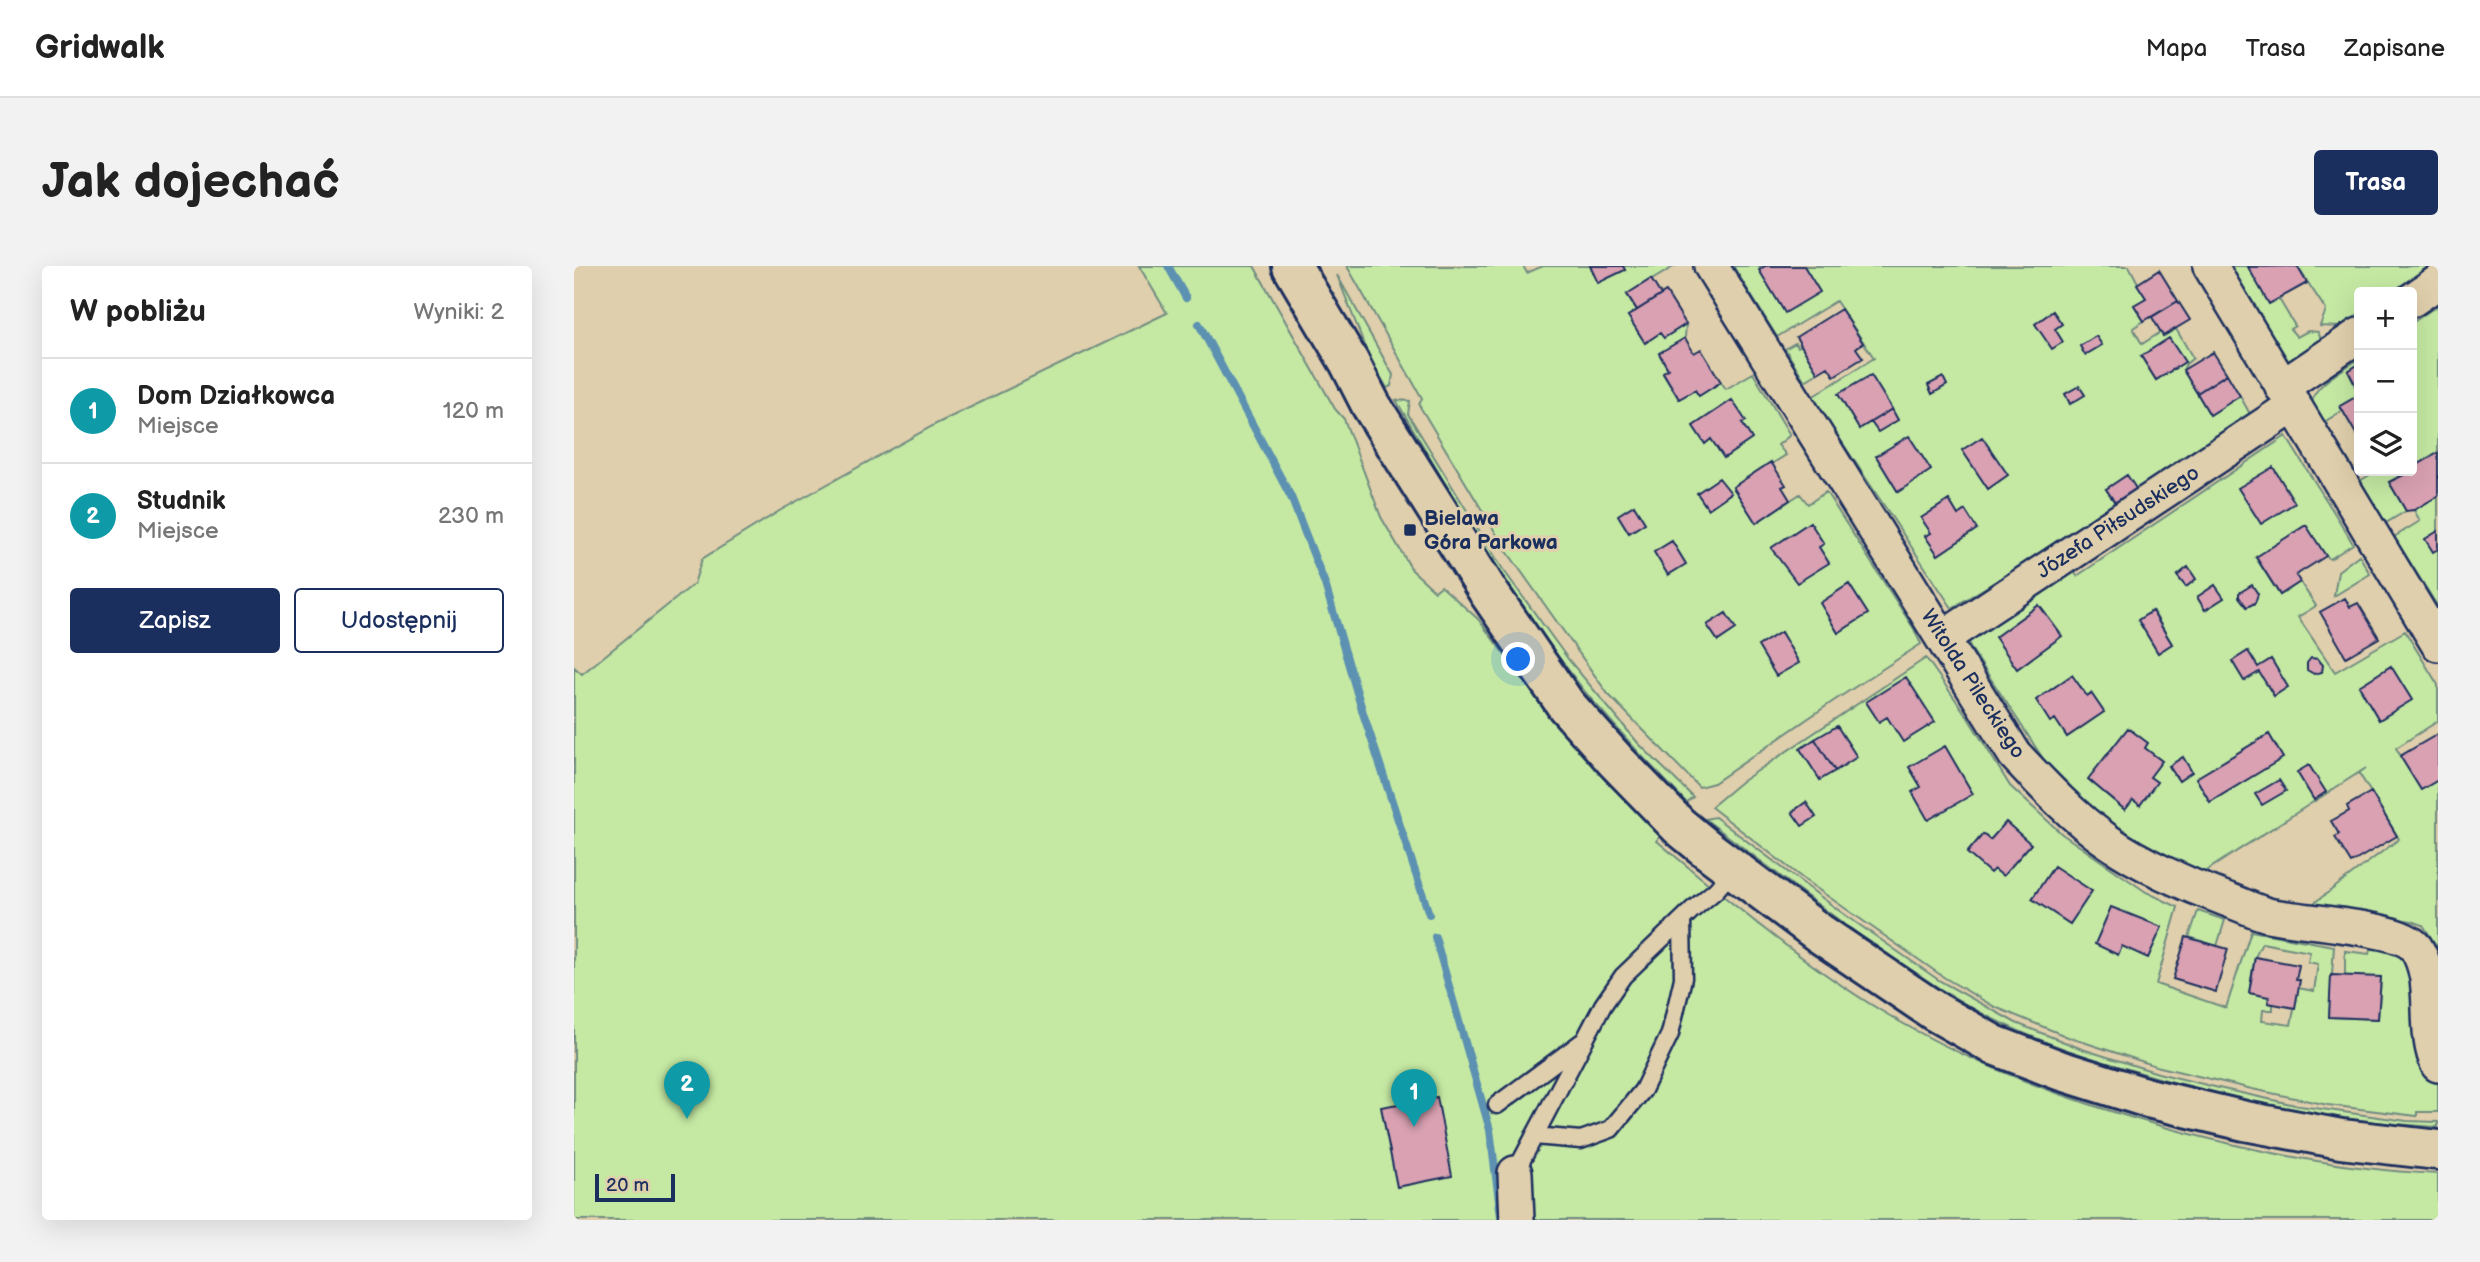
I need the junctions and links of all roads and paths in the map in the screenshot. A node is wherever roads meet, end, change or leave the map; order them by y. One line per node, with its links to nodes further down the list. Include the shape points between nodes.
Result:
1 (1292, 266): 10 (main road, via 1371,405 1489,593 1566,705 1679,826)
2 (1711, 266): 8 (street, Witolda Pileckiego)
3 (2210, 266): 7 (street)
4 (2438, 282): 5 (street)
5 (2417, 297)
6 (2354, 339): 7 (street, Józefa Piłsudskiego)
7 (2288, 396): 8 (street, Józefa Piłsudskiego); 9 (street)
8 (1943, 638): 13 (street, Witolda Pileckiego, via 2015,755 2057,800 2109,843 2187,884 2266,914 2385,932 2414,946 2429,973 2430,1034)
9 (2438, 644)
10 (1734, 869): 11 (lane); 16 (main road, via 1819,933 1994,1045 2136,1094 2245,1121 2341,1139)
11 (1682, 920): 12 (lane, via 1623,976); 15 (lane, via 1683,978 1671,1034 1643,1090 1611,1129 1581,1140)
12 (1585, 1040): 14 (lane); 15 (lane)
13 (2438, 1065)
14 (1497, 1105)
15 (1534, 1136): 17 (lane)
16 (2438, 1150)
17 (1515, 1173): 18 (street)
18 (1517, 1220)

